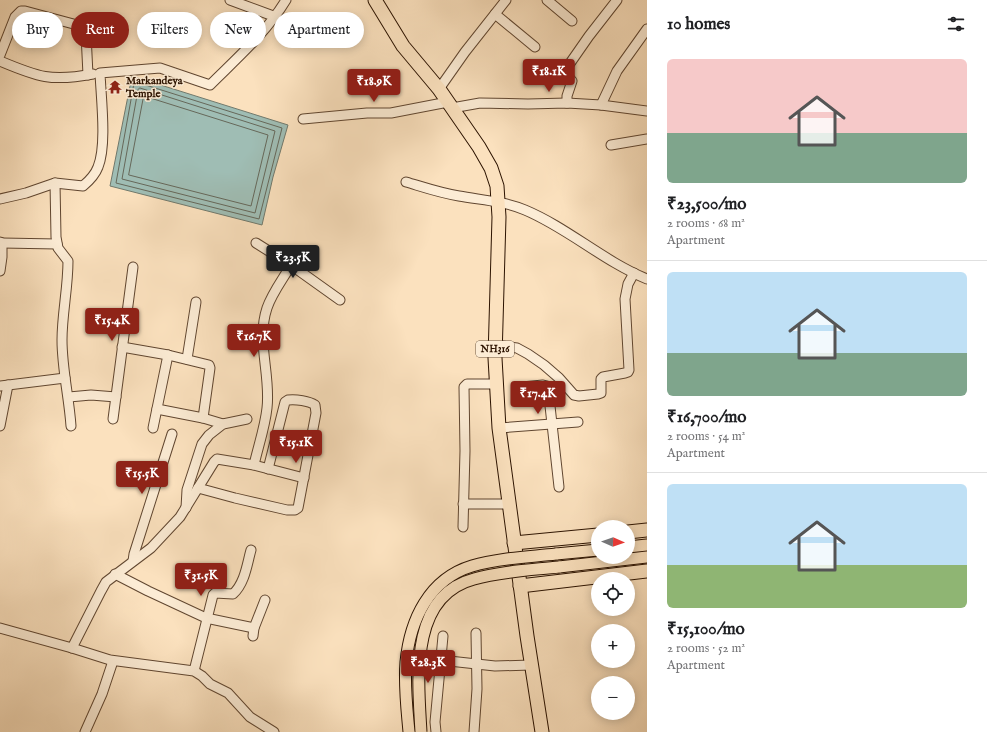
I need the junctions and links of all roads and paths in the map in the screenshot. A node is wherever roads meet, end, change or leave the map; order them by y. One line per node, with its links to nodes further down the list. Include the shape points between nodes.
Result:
1 (230, 0): 9 (street)
2 (286, 0): 7 (street)
3 (375, 0): 18 (highway, NH316, via 403,46)
4 (506, 0): 8 (street)
5 (547, 0): 11 (street)
6 (617, 0): 19 (street, via 566,69 566,74 572,81)
7 (279, 12)
8 (494, 14): 13 (street); 18 (street)
9 (274, 16)
10 (274, 19): 16 (street, via 210,85 160,68)
11 (572, 21)
12 (647, 29): 21 (street, via 617,72)
13 (534, 47)
14 (0, 55): 17 (street, via 16,17 20,11 25,11 81,26 86,34)
15 (0, 61): 17 (street, via 45,77 72,78)
16 (100, 73): 17 (street); 27 (street, via 102,141 98,168 92,179 83,186)
17 (88, 75)
18 (439, 89): 20 (highway, NH316)
19 (566, 103): 20 (street); 21 (street)
20 (450, 105): 23 (street, via 391,113); 29 (highway, NH316, via 491,168)
21 (601, 105): 22 (street)
22 (647, 111)
23 (303, 119)
24 (647, 139): 25 (street)
25 (611, 145)
26 (406, 182): 29 (street, via 435,191)
27 (55, 183): 28 (street); 32 (street)
28 (0, 199)
29 (499, 202): 36 (street, via 541,217 617,266); 40 (highway, NH316)
30 (1, 243): 32 (street); 35 (street)
31 (256, 243): 33 (street)
32 (57, 244): 44 (street, via 68,261 62,333)
33 (291, 265): 38 (street); 62 (street, via 273,294 263,324 267,408)
34 (133, 267): 41 (street)
35 (0, 271)
36 (634, 274): 37 (street); 40 (street, via 628,284 625,299 629,370 603,377 601,393 574,395 554,374 528,354 517,348)
37 (647, 279)
38 (340, 300)
39 (196, 302): 43 (street)
40 (495, 345): 45 (highway, NH316)
41 (122, 347): 42 (street); 48 (street)
42 (168, 355): 43 (street); 50 (street)
43 (187, 359): 51 (street, via 206,363 210,368)
44 (65, 378): 46 (street); 49 (street)
45 (497, 384): 60 (highway, NH316); 67 (street, via 464,386)
46 (4, 386): 57 (street)
47 (522, 387): 56 (street, via 547,386)
48 (116, 396): 49 (street); 52 (street)
49 (69, 397): 58 (street)
50 (157, 409): 51 (street); 59 (street)
51 (203, 418): 55 (street)
52 (113, 419)
53 (246, 419): 55 (street)
54 (578, 422): 56 (street)
55 (223, 424): 69 (street, via 202,444 187,490)
56 (553, 424): 60 (street); 65 (street)
57 (0, 426)
58 (72, 426)
59 (153, 428)
60 (499, 428): 68 (highway, NH316)
61 (172, 434): 80 (street)
62 (254, 465): 63 (street); 66 (street, via 217,459)
63 (268, 469): 64 (street); 64 (street, via 285,402 292,400 312,403 315,405 316,413)
64 (304, 478): 66 (street, via 298,508 292,511)
65 (559, 487)
66 (198, 488): 69 (street)
67 (463, 504): 68 (street); 70 (street)
68 (509, 504): 74 (highway, NH316)
69 (186, 508): 80 (street, via 151,548)
70 (463, 527)
71 (647, 530): 72 (highway)
72 (635, 531)
73 (591, 536): 74 (highway)
74 (514, 543): 83 (highway, NH316)
75 (647, 545): 76 (main road)
76 (635, 546)
77 (252, 550): 85 (street, via 237,590 233,594 215,593)
78 (591, 551): 97 (main road, bridge, via 471,566 454,574 431,592 417,618 406,662)
79 (647, 557): 98 (main road, bridge, via 497,574 473,579 447,592 432,611 420,656)
80 (133, 561): 82 (street)
81 (647, 571): 83 (highway)
82 (115, 574): 85 (street); 89 (street, via 106,582)
83 (520, 586): 93 (highway, NH316)
84 (265, 600): 85 (street, via 254,632)
85 (206, 618): 94 (street)
86 (0, 628): 89 (street)
87 (476, 633): 92 (street)
88 (443, 636): 90 (street)
89 (72, 648): 91 (street)
90 (440, 660): 92 (street); 99 (street)
91 (113, 661): 94 (street); 95 (street)
92 (476, 665): 93 (street); 100 (street)
93 (531, 665): 101 (highway, NH316)
94 (194, 671): 96 (street, via 210,684 228,693 250,717)
95 (85, 732)
96 (274, 732)
97 (409, 732)
98 (421, 732)
99 (436, 732)
100 (474, 732)
101 (542, 732)

